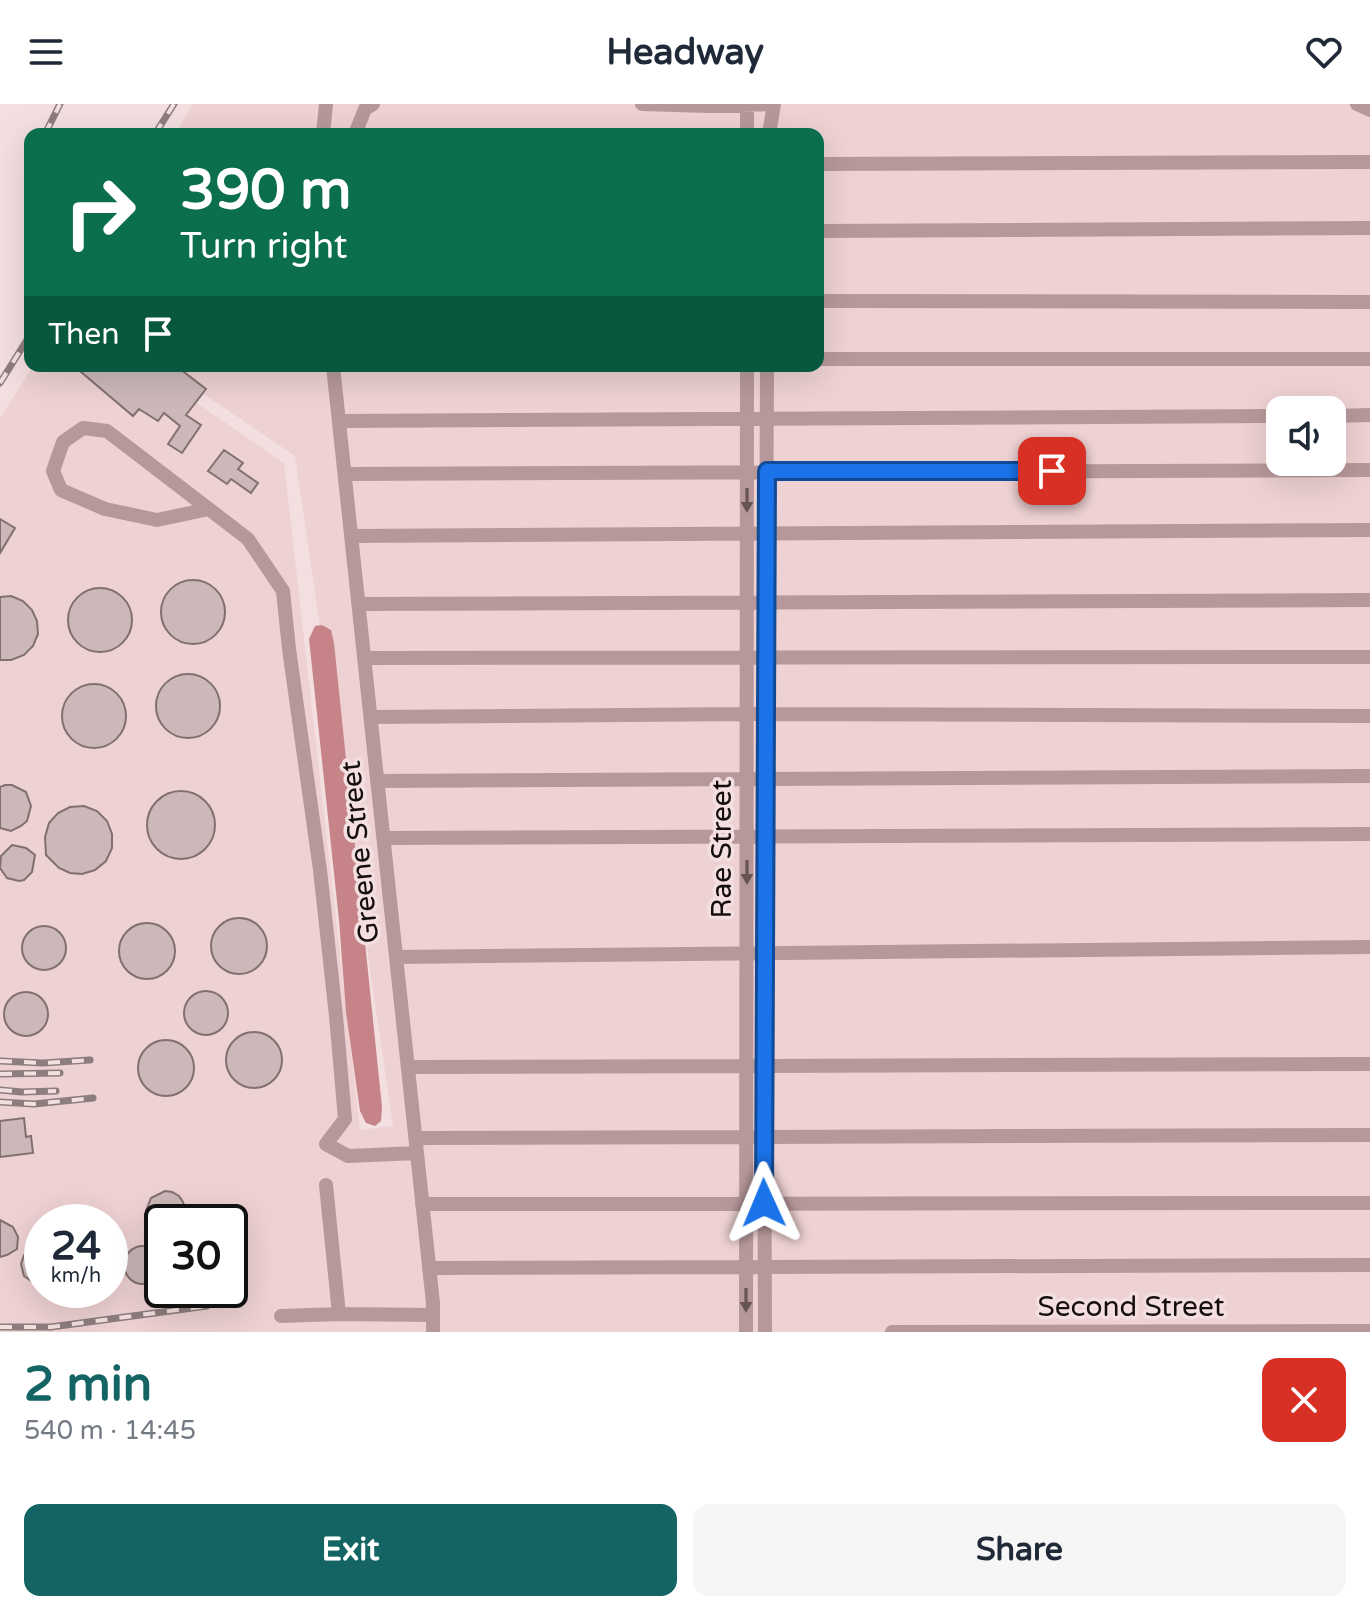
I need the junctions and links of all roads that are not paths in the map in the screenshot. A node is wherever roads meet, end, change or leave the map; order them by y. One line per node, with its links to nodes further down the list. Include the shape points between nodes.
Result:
1 (326, 104): 9 (street)
2 (373, 104): 10 (street)
3 (642, 104): 7 (street)
4 (768, 104): 7 (street)
5 (774, 104): 12 (street)
6 (1357, 104): 8 (street)
7 (747, 105): 11 (street)
8 (1370, 110)
9 (324, 128)
10 (357, 128)
11 (747, 128)
12 (770, 128)
13 (1370, 162): 14 (street)
14 (824, 164)
15 (1370, 228): 16 (street)
16 (824, 231)
17 (824, 301): 18 (street)
18 (1370, 302)
19 (824, 359): 20 (street)
20 (1370, 359)
21 (334, 372): 29 (street, Greene Street)
22 (747, 372): 27 (street, Rae Street)
23 (767, 372): 28 (street, Rae Street)
24 (1370, 415): 26 (street)
25 (1266, 416): 28 (street)
26 (1346, 416)
27 (747, 419): 28 (street); 29 (street); 31 (street, Rae Street)
28 (766, 419): 32 (street, Rae Street)
29 (339, 421): 33 (street, Greene Street)
30 (1370, 470): 32 (street)
31 (747, 471): 32 (street); 33 (street); 37 (street, Rae Street, one-way to 37)
32 (767, 471): 36 (street, Rae Street)
33 (345, 474): 38 (street, Greene Street)
34 (209, 509): 34 (street, via 107,431 83,428 63,442 53,471 61,490 105,509 157,520); 70 (street, via 248,539 283,591 320,870 345,1119 326,1144 348,1156)
35 (1370, 530): 36 (street)
36 (766, 532): 37 (street); 41 (street, Rae Street)
37 (747, 533): 38 (street); 40 (street, Rae Street)
38 (351, 536): 42 (street, Greene Street)
39 (1370, 600): 41 (street)
40 (747, 603): 41 (street); 42 (street); 45 (street, Rae Street)
41 (766, 603): 46 (street, Rae Street)
42 (359, 604): 44 (street, Greene Street)
43 (1370, 657): 46 (street)
44 (364, 658): 45 (street); 50 (street, Greene Street)
45 (747, 658): 46 (street); 47 (street, Rae Street)
46 (767, 658): 48 (street, Rae Street)
47 (747, 714): 48 (street); 50 (street); 52 (street, Rae Street)
48 (765, 714): 49 (street); 53 (street, Rae Street)
49 (1370, 716)
50 (371, 717): 54 (street, Greene Street)
51 (1370, 776): 53 (street)
52 (747, 778): 53 (street); 54 (street); 56 (street, Rae Street)
53 (765, 778): 57 (street, Rae Street)
54 (377, 781): 58 (street, Greene Street)
55 (1370, 834): 57 (street)
56 (747, 837): 57 (street); 58 (street); 60 (street, Rae Street, one-way to 60)
57 (765, 837): 61 (street, Rae Street)
58 (384, 838): 62 (street, Greene Street)
59 (1370, 947): 61 (street)
60 (747, 953): 61 (street); 62 (street); 64 (street, Rae Street)
61 (764, 953): 65 (street, Rae Street)
62 (396, 957): 66 (street, Greene Street)
63 (1370, 1064): 65 (street)
64 (746, 1066): 65 (street); 66 (street); 68 (street, Rae Street)
65 (764, 1066): 69 (street, Rae Street)
66 (408, 1067): 70 (street, Greene Street)
67 (1370, 1135): 69 (street)
68 (746, 1137): 69 (street); 70 (street); 72 (street, Rae Street)
69 (764, 1137): 73 (street, Rae Street)
70 (416, 1146): 75 (street, Greene Street)
71 (326, 1185): 80 (street)
72 (746, 1203): 73 (street); 75 (street); 77 (street, Rae Street)
73 (764, 1203): 74 (street); 78 (street, Rae Street)
74 (1370, 1203)
75 (422, 1204): 79 (street, Greene Street)
76 (1370, 1265): 78 (street)
77 (746, 1267): 78 (street); 79 (street); 85 (street, Rae Street, one-way to 85)
78 (765, 1267): 86 (street, Rae Street)
79 (429, 1268): 81 (street, Greene Street)
80 (339, 1314): 81 (street); 82 (street)
81 (433, 1315): 84 (street, Greene Street)
82 (281, 1316)
83 (1370, 1331): 87 (street, Second Street)
84 (433, 1332)
85 (746, 1332)
86 (765, 1332)
87 (892, 1332)

